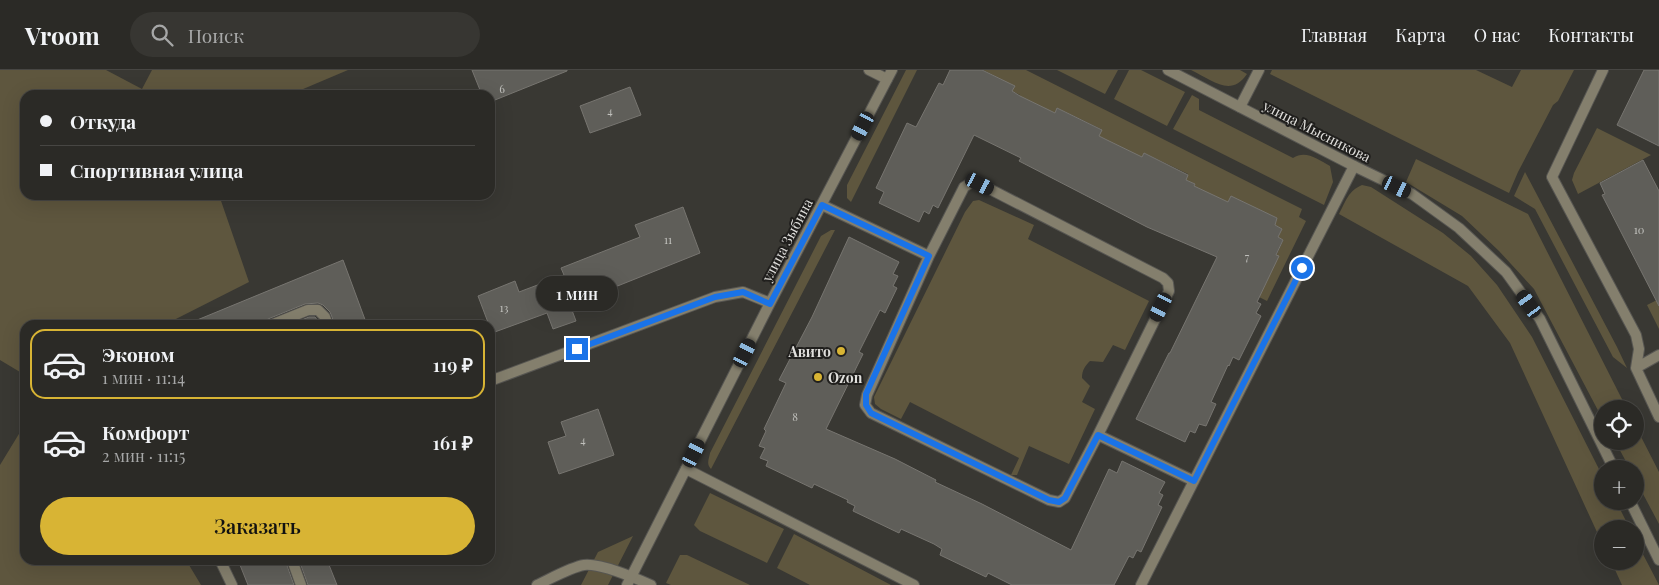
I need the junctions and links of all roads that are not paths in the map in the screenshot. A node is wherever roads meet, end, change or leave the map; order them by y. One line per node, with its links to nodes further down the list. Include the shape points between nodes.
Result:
1 (870, 70): 5 (street)
2 (1168, 70): 6 (street, улица Мысникова)
3 (1259, 70): 6 (street)
4 (1603, 70): 14 (street, via 1552,177 1636,335 1639,350)
5 (890, 75): 8 (street, улица Зыбина)
6 (1240, 107): 7 (street, улица Мысникова)
7 (1354, 166): 18 (street, улица Мысникова, via 1412,194 1459,228 1506,272 1540,319); 20 (street)
8 (822, 205): 9 (street); 10 (street, улица Зыбина)
9 (929, 256): 17 (street, via 866,394 866,405 871,413 1059,502 1065,498); 17 (street, via 964,187 972,182 1168,283 1169,291)
10 (770, 304): 15 (street, via 743,292 715,297); 19 (street, улица Зыбина)
11 (283, 320): 12 (street, via 308,310 318,310)
12 (326, 320)
13 (1659, 355): 14 (street)
14 (1636, 368): 16 (street)
15 (495, 379)
16 (1659, 417)
17 (1098, 435): 20 (street)
18 (1610, 460)
19 (686, 470): 26 (street, улица Зыбина); 32 (street)
20 (1194, 481): 33 (street)
21 (1634, 510): 22 (street)
22 (1659, 560)
23 (222, 565): 27 (street)
24 (294, 565): 28 (street)
25 (563, 573): 26 (street, via 591,564); 29 (street); 30 (street)
26 (629, 580): 31 (street)
27 (232, 585)
28 (301, 585)
29 (537, 585)
30 (556, 585)
31 (651, 585)
32 (914, 585)
33 (1141, 585)

